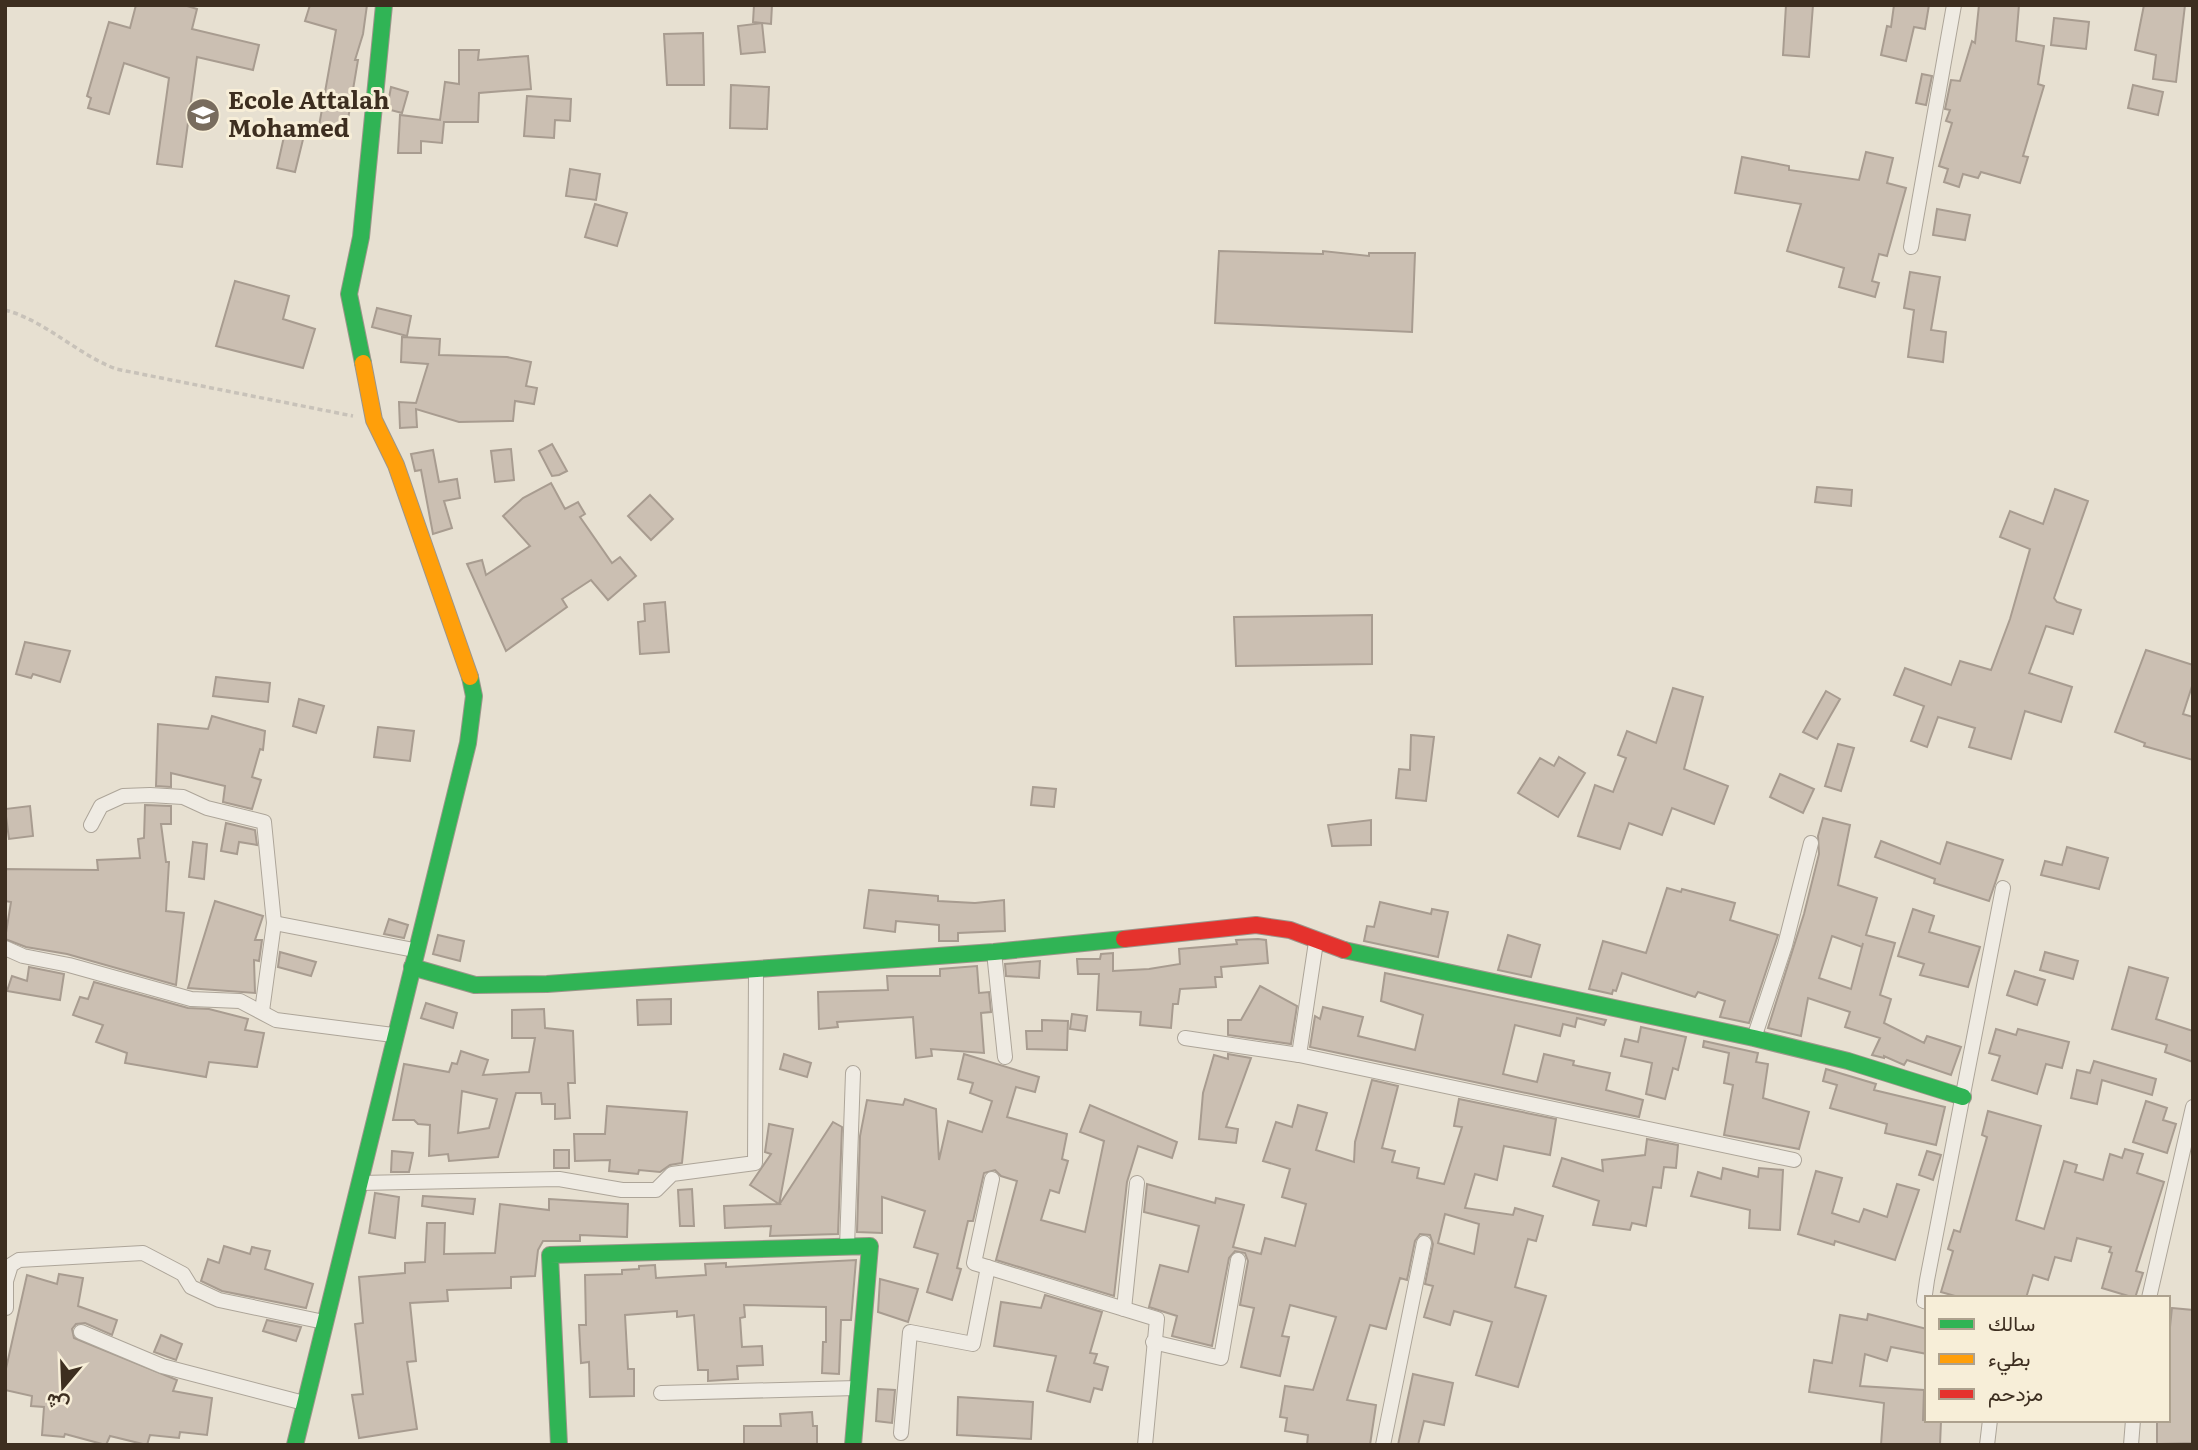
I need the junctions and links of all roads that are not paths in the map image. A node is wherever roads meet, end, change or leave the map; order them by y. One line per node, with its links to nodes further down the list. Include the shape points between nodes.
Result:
1 (384, 5): 10 (street, via 361,237 349,294 374,420 396,465 474,696 468,743)
2 (1954, 5): 3 (street)
3 (1911, 247)
4 (91, 825): 7 (street, via 101,806 123,796 150,794 183,797 264,822)
5 (1811, 843): 17 (street)
6 (2003, 888): 21 (street)
7 (274, 923): 10 (street); 14 (street)
8 (1316, 942): 11 (street, via 1290,930 1255,925); 17 (street); 18 (street)
9 (5, 948): 14 (street, via 191,999 240,1001)
10 (414, 950): 12 (street)
11 (994, 951): 13 (street); 19 (street)
12 (412, 967): 13 (street, via 475,985); 15 (street)
13 (756, 971): 25 (street, via 755,1163 672,1174 656,1191 559,1179)
14 (262, 1012): 15 (street, via 276,1020)
15 (393, 1035): 25 (street)
16 (1185, 1038): 18 (street)
17 (1755, 1038): 21 (street)
18 (1299, 1055): 23 (street)
19 (1004, 1057)
20 (853, 1073): 28 (street)
21 (1963, 1097): 33 (street)
22 (2193, 1107): 32 (street)
23 (1794, 1160)
24 (992, 1179): 31 (street, via 974,1263)
25 (359, 1183): 36 (street)
26 (1137, 1183): 35 (street)
27 (1424, 1243): 49 (street)
28 (847, 1247): 39 (street, via 870,1246); 46 (street, via 550,1255)
29 (1238, 1260): 38 (street, via 1221,1358)
30 (8, 1265): 34 (street); 36 (street, via 19,1260 143,1253 183,1274 191,1287 219,1300)
31 (988, 1267): 35 (street); 44 (street, via 973,1344 910,1332)
32 (2149, 1296)
33 (1925, 1301)
34 (5, 1308)
35 (1124, 1309): 38 (street, via 1157,1319)
36 (324, 1322): 41 (street)
37 (80, 1332): 41 (street, via 162,1366)
38 (1153, 1342): 48 (street)
39 (857, 1388): 40 (street); 47 (street)
40 (661, 1394)
41 (304, 1403): 45 (street)
42 (1990, 1422): 50 (street)
43 (2133, 1422): 51 (street)
44 (901, 1433)
45 (295, 1445)
46 (559, 1445)
47 (853, 1445)
48 (1145, 1445)
49 (1382, 1445)
50 (1987, 1445)
51 (2131, 1445)

